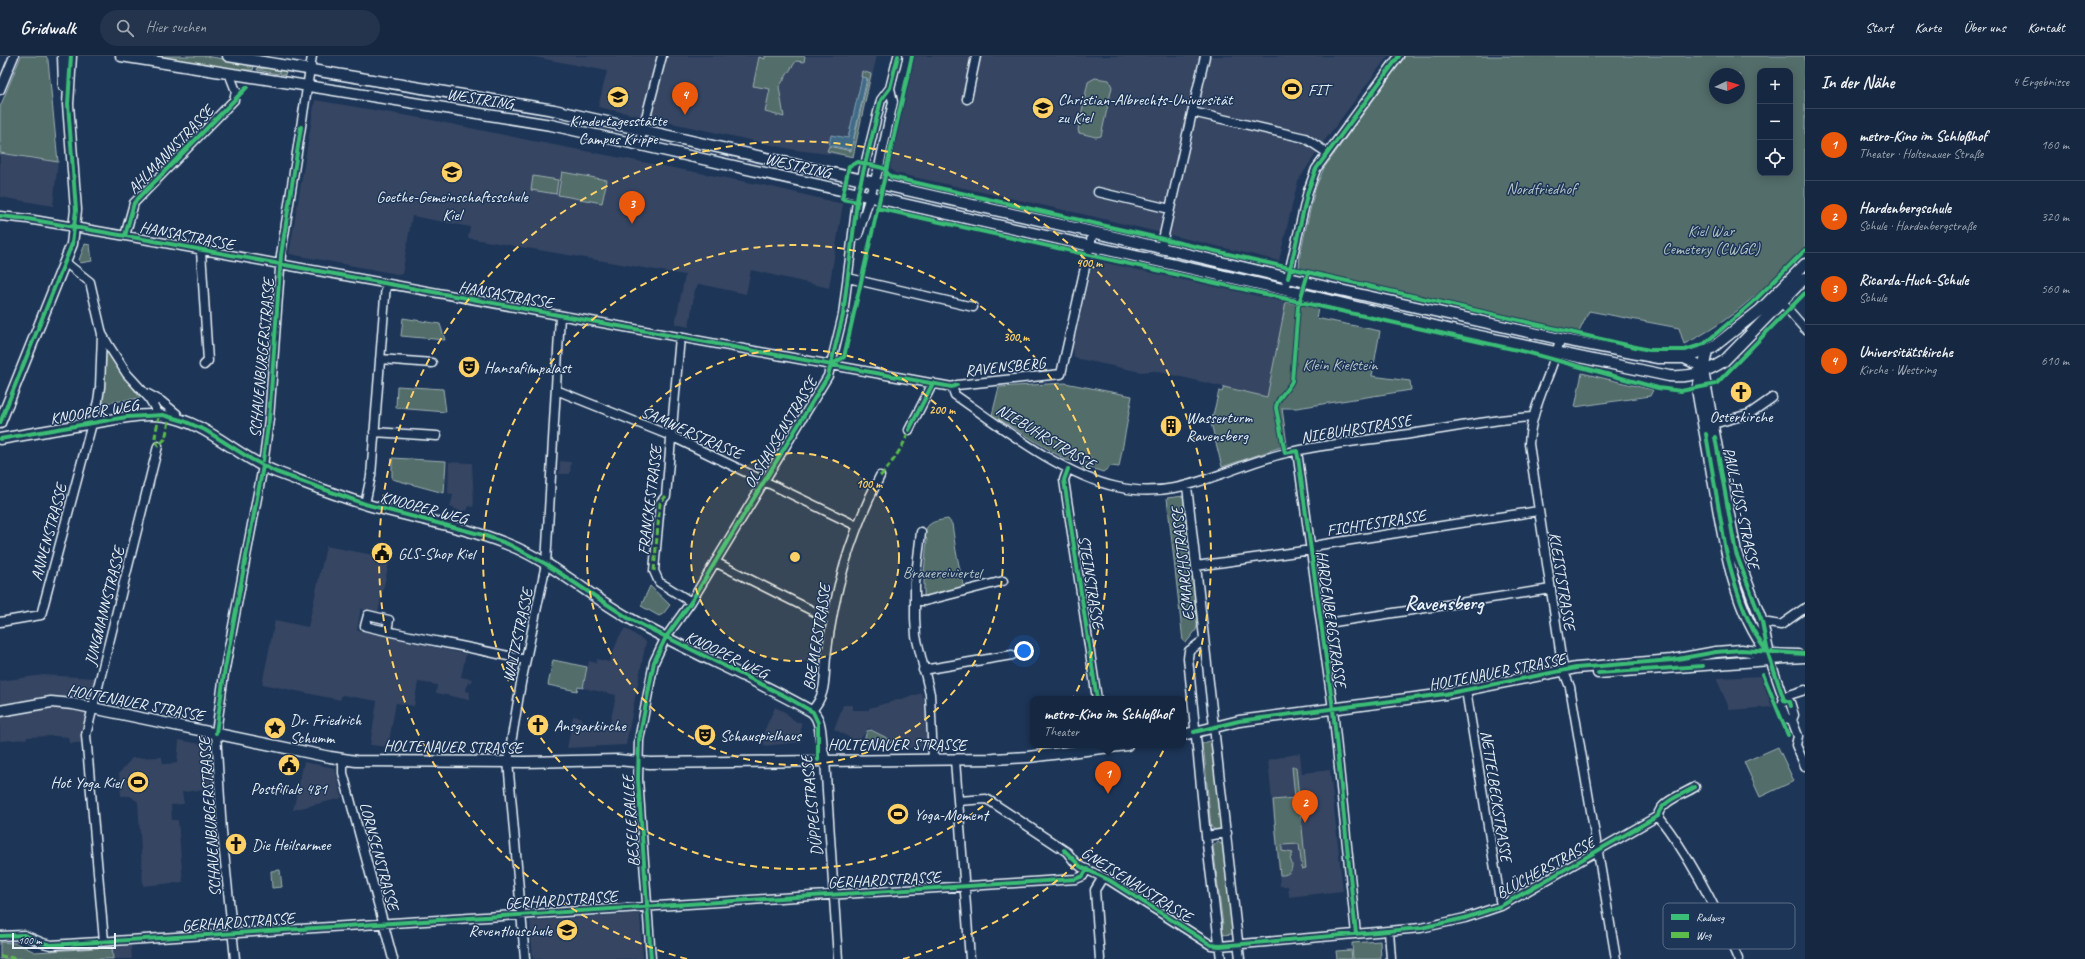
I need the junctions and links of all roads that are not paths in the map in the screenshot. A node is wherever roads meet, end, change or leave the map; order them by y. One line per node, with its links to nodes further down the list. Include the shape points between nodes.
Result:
1 (14, 56): 16 (street)
2 (64, 56): 18 (main road, via 64,83)
3 (71, 56): 18 (main road)
4 (120, 56): 13 (main road, WESTRING)
5 (228, 56): 12 (main road, WESTRING)
6 (312, 56): 12 (street, SCHAUENBURGERSTRASSE)
7 (662, 56): 20 (street)
8 (898, 56): 15 (street, OLSHAUSENSTRASSE)
9 (976, 56): 17 (street)
10 (1205, 56): 19 (street)
11 (1399, 56): 22 (street)
12 (310, 71): 14 (street, SCHAUENBURGERSTRASSE); 20 (main road, WESTRING, via 554,110)
13 (229, 73): 14 (main road, WESTRING); 34 (street, AHLMANNSTRASSE, via 236,91 234,100 134,203)
14 (308, 86): 21 (main road, WESTRING, via 552,125); 41 (street, SCHAUENBURGERSTRASSE)
15 (890, 88): 23 (street, OLSHAUSENSTRASSE, via 881,100); 24 (street, OLSHAUSENSTRASSE, via 893,102)
16 (0, 90)
17 (967, 99)
18 (68, 104): 31 (main road, via 76,210)
19 (1192, 112): 22 (street, via 1305,138); 28 (street)
20 (643, 130): 21 (street); 23 (main road, WESTRING)
21 (639, 144): 26 (main road, WESTRING)
22 (1326, 152): 43 (street, via 1308,191)
23 (861, 179): 24 (main road, WESTRING); 26 (street, OLSHAUSENSTRASSE)
24 (873, 182): 27 (street, OLSHAUSENSTRASSE); 29 (main road, WESTRING)
25 (1098, 192): 28 (street)
26 (858, 193): 27 (main road, WESTRING); 38 (street, OLSHAUSENSTRASSE)
27 (870, 196): 32 (main road, WESTRING); 38 (street, OLSHAUSENSTRASSE)
28 (1170, 209): 36 (street)
29 (1015, 214): 32 (street); 33 (main road, WESTRING)
30 (0, 216): 31 (street, HANSASTRASSE)
31 (74, 228): 34 (street, HANSASTRASSE); 39 (main road)
32 (1012, 228): 35 (main road, WESTRING)
33 (1093, 232): 35 (street); 36 (main road, WESTRING)
34 (125, 236): 37 (street, HANSASTRASSE)
35 (1090, 246): 46 (main road, WESTRING); 64 (street, RAVENSBERG, via 1060,374)
36 (1161, 248): 43 (main road, WESTRING)
37 (201, 251): 41 (street, HANSASTRASSE); 59 (street, via 208,361)
38 (851, 257): 42 (street, OLSHAUSENSTRASSE)
39 (66, 263): 51 (street, via 90,282); 73 (main road)
40 (1805, 264): 47 (main road, WESTRING)
41 (281, 265): 45 (street, HANSASTRASSE); 83 (street, SCHAUENBURGERSTRASSE)
42 (848, 278): 48 (street); 60 (street, OLSHAUSENSTRASSE, via 843,315)
43 (1288, 278): 46 (street); 53 (main road, WESTRING)
44 (1805, 278): 47 (main road, WESTRING)
45 (386, 284): 49 (street, HANSASTRASSE); 57 (street)
46 (1285, 290): 55 (main road, WESTRING)
47 (1778, 298): 50 (street); 54 (main road, WESTRING); 61 (main road, WESTRING, via 1732,354)
48 (973, 307)
49 (560, 316): 52 (street, HANSASTRASSE); 67 (street, WAITZSTRASSE)
50 (1805, 330)
51 (102, 334): 66 (street, via 121,366); 72 (street, via 100,387)
52 (680, 336): 60 (street, HANSASTRASSE); 79 (street, FRANCKESTRASSE)
53 (1560, 339): 55 (street); 56 (main road, WESTRING, via 1658,358)
54 (1707, 350): 56 (main road, WESTRING); 61 (main road, PAUL-FUSS-STRASSE)
55 (1557, 352): 62 (main road, WESTRING, via 1648,372); 71 (street, KLEISTSTRASSE)
56 (1684, 358): 61 (main road, via 1697,364)
57 (380, 359): 58 (street); 77 (street)
58 (432, 363)
59 (204, 365)
60 (831, 365): 63 (street, HANSASTRASSE); 86 (street, OLSHAUSENSTRASSE, via 820,391)
61 (1703, 371): 62 (main road, WESTRING); 65 (main road, PAUL-FUSS-STRASSE); 74 (main road, PAUL-FUSS-STRASSE)
62 (1685, 377): 65 (main road)
63 (933, 383): 64 (street); 75 (street)
64 (952, 387): 84 (street, NIEBUHRSTRASSE, via 955,395)
65 (1697, 389): 112 (main road, PAUL-FUSS-STRASSE, via 1726,551 1754,634)
66 (142, 390): 69 (street); 70 (street)
67 (556, 390): 79 (street, SAMWERSTRASSE); 94 (street, WAITZSTRASSE)
68 (1772, 398): 74 (street, via 1749,414)
69 (158, 412): 70 (main road, KNOOPER WEG); 72 (main road, KNOOPER WEG, via 143,408); 83 (main road, KNOOPER WEG, via 193,424)
70 (176, 414): 83 (main road, KNOOPER WEG, via 200,423)
71 (1532, 417): 82 (street, NIEBUHRSTRASSE); 89 (street, KLEISTSTRASSE, via 1529,444)
72 (93, 419): 76 (main road, KNOOPER WEG); 80 (main road, KNOOPER WEG); 102 (street, ANNENSTRASSE, via 41,615)
73 (0, 423)
74 (1713, 424): 103 (main road, PAUL-FUSS-STRASSE, via 1736,552)
75 (908, 430)
76 (0, 432)
77 (374, 432): 78 (street); 88 (street)
78 (437, 436)
79 (671, 436): 86 (street, SAMWERSTRASSE); 99 (street, FRANCKESTRASSE, via 666,496 660,503 654,571 659,582)
80 (0, 439)
81 (158, 446): 119 (street, JUNGMANNSTRASSE)
82 (1297, 451): 87 (street, NIEBUHRSTRASSE); 92 (street, HARDENBERGSTRASSE)
83 (263, 463): 88 (main road, KNOOPER WEG); 125 (street, SCHAUENBURGERSTRASSE, via 224,674)
84 (1068, 469): 87 (street, NIEBUHRSTRASSE, via 1095,482 1118,488 1164,491); 117 (street, STEINSTRASSE, via 1064,480)
85 (880, 476): 90 (street, BREMERSTRASSE)
86 (765, 482): 90 (street, SAMWERSTRASSE); 93 (street, OLSHAUSENSTRASSE)
87 (1187, 486): 95 (street, ESMARCHSTRASSE)
88 (365, 504): 94 (main road, KNOOPER WEG, via 483,535 508,544)
89 (1538, 511): 92 (street, FICHTESTRASSE, via 1319,545); 97 (street, KLEISTSTRASSE)
90 (857, 526): 101 (street, BREMERSTRASSE, via 837,587)
91 (921, 532): 98 (street)
92 (1310, 550): 95 (street, FICHTESTRASSE); 104 (street, HARDENBERGSTRASSE)
93 (715, 562): 99 (street, OLSHAUSENSTRASSE); 101 (street)
94 (546, 564): 106 (main road, KNOOPER WEG, via 628,618); 111 (street, WAITZSTRASSE)
95 (1196, 566): 107 (street, ESMARCHSTRASSE)
96 (1003, 581): 98 (street, via 925,601)
97 (1551, 589): 104 (street); 114 (street, KLEISTSTRASSE)
98 (915, 601): 113 (street, via 916,636)
99 (690, 602): 106 (street, OLSHAUSENSTRASSE)
100 (1805, 608): 103 (street, via 1781,625)
101 (831, 620): 122 (street, BREMERSTRASSE, via 824,693)
102 (0, 622)
103 (1762, 622): 112 (main road, PAUL-FUSS-STRASSE)
104 (1321, 624): 120 (street, HARDENBERGSTRASSE)
105 (387, 631): 111 (street)
106 (666, 637): 122 (main road, KNOOPER WEG, via 783,695); 135 (street, BESELERALLEE, via 652,670 639,740)
107 (1204, 640): 123 (street, ESMARCHSTRASSE); 124 (street, ESMARCHSTRASSE, via 1193,646 1188,653)
108 (1805, 654): 112 (street, HOLTENAUER STRASSE)
109 (1012, 655): 113 (street)
110 (1805, 658): 112 (street, HOLTENAUER STRASSE)
111 (525, 660): 134 (street, WAITZSTRASSE)
112 (1770, 660): 114 (main road, HOLTENAUER STRASSE, via 1741,650 1672,660 1579,668); 118 (street)
113 (924, 670): 130 (street, via 931,700)
114 (1564, 672): 115 (main road, HOLTENAUER STRASSE); 142 (street, KLEISTSTRASSE, via 1570,687)
115 (1466, 690): 120 (main road, HOLTENAUER STRASSE); 149 (street, NETTELBECKSTRASSE)
116 (1805, 690): 118 (street)
117 (1097, 696)
118 (1783, 698): 127 (street, via 1781,706 1786,718 1792,720)
119 (94, 707): 121 (main road, HOLTENAUER STRASSE, via 51,702); 125 (main road, HOLTENAUER STRASSE); 156 (street, JUNGMANNSTRASSE, via 86,735)
120 (1333, 709): 123 (main road, HOLTENAUER STRASSE); 154 (street, HARDENBERGSTRASSE)
121 (0, 711)
122 (815, 717): 132 (main road, DÜPPELSTRASSE)
123 (1213, 726): 124 (main road, HOLTENAUER STRASSE); 140 (street, ESMARCHSTRASSE)
124 (1194, 732): 126 (main road, HOLTENAUER STRASSE); 141 (street, ESMARCHSTRASSE)
125 (216, 733): 131 (main road, HOLTENAUER STRASSE); 153 (street, SCHAUENBURGERSTRASSE, via 222,832)
126 (1186, 734)
127 (1798, 736): 128 (street); 136 (street, via 1796,745)
128 (1805, 741)
129 (1096, 748): 133 (main road, HOLTENAUER STRASSE, via 1028,757)
130 (933, 759): 132 (main road, HOLTENAUER STRASSE); 133 (main road, HOLTENAUER STRASSE)
131 (344, 760): 134 (main road, HOLTENAUER STRASSE); 151 (street, LORNSENSTRASSE, via 345,780)
132 (821, 760): 135 (main road, HOLTENAUER STRASSE); 146 (street, DÜPPELSTRASSE)
133 (955, 760): 138 (street)
134 (508, 761): 135 (main road, HOLTENAUER STRASSE); 150 (street, WAITZSTRASSE)
135 (638, 762): 148 (street, BESELERALLEE)
136 (1805, 766)
137 (1695, 787): 139 (street, BLÜCHERSTRASSE, via 1664,805)
138 (958, 801): 143 (street, GNEISENAUSTRASSE, via 990,801 1067,852 1074,861); 145 (street)
139 (1658, 816): 142 (street, BLÜCHERSTRASSE); 147 (street, via 1691,865)
140 (1227, 833): 141 (street); 157 (street, ESMARCHSTRASSE)
141 (1206, 836): 158 (street, ESMARCHSTRASSE)
142 (1597, 850): 149 (street, BLÜCHERSTRASSE); 170 (street, KLEISTSTRASSE)
143 (1087, 869): 144 (street, GNEISENAUSTRASSE); 145 (street, GERHARDSTRASSE, via 1083,876 1076,879)
144 (1103, 877): 158 (street, GNEISENAUSTRASSE, via 1211,945); 166 (street, via 1095,890)
145 (965, 886): 146 (street, GERHARDSTRASSE); 165 (street)
146 (834, 894): 148 (street, GERHARDSTRASSE); 164 (street, DÜPPELSTRASSE)
147 (1712, 903)
148 (648, 905): 150 (street, GERHARDSTRASSE); 163 (street, BESELERALLEE)
149 (1501, 906): 152 (street, BLÜCHERSTRASSE, via 1456,921)
150 (520, 914): 151 (street, GERHARDSTRASSE); 162 (street, WAITZSTRASSE)
151 (384, 923): 153 (street, GERHARDSTRASSE); 161 (street, LORNSENSTRASSE)
152 (1388, 931): 154 (street, BLÜCHERSTRASSE); 169 (street)
153 (233, 933): 156 (street, GERHARDSTRASSE); 160 (street, SCHAUENBURGERSTRASSE)
154 (1356, 934): 157 (street, BLÜCHERSTRASSE)
155 (0, 936): 156 (street, GERHARDSTRASSE, via 20,935 51,944)
156 (104, 941)
157 (1238, 944): 158 (street); 168 (street, ESMARCHSTRASSE)
158 (1220, 946): 167 (street, ESMARCHSTRASSE)
159 (1734, 949): 171 (street)
160 (235, 959)
161 (393, 959)
162 (525, 959)
163 (651, 959)
164 (838, 959)
165 (970, 959)
166 (1100, 959)
167 (1221, 959)
168 (1240, 959)
169 (1391, 959)
170 (1616, 959)
171 (1738, 959)

